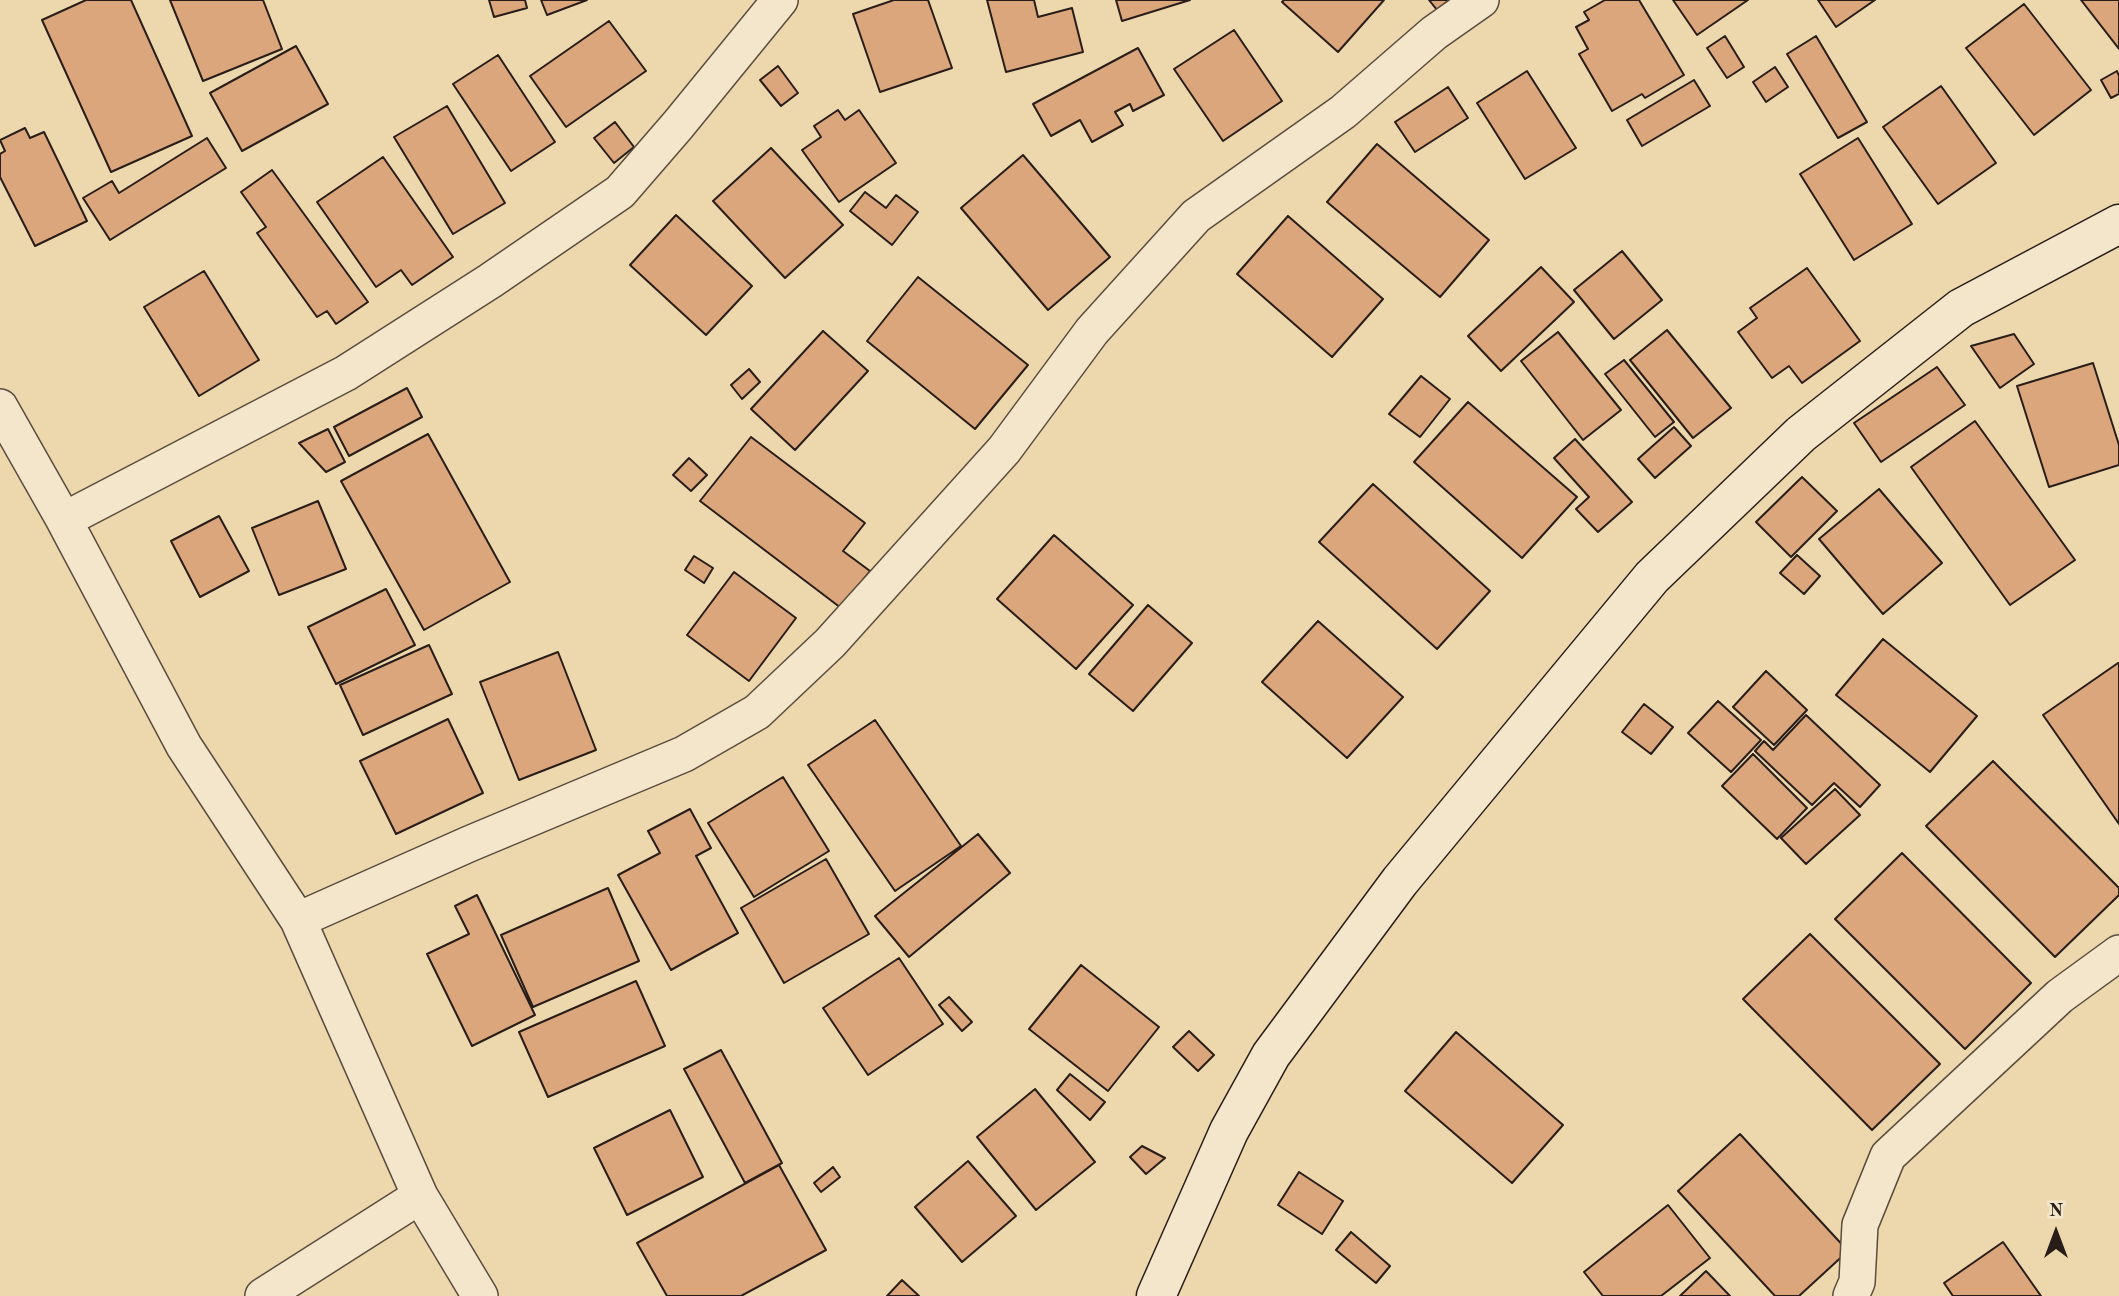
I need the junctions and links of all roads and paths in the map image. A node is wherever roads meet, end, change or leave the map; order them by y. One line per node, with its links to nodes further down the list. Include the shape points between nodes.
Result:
1 (780, 0): 5 (street, via 620,192 346,373)
2 (1481, 0): 6 (street, via 1434,33 1343,112 1196,216 1092,331 1004,450 830,643 757,712 684,754 598,793)
3 (2119, 224): 12 (street, via 1961,308 1801,434 1652,577 1400,881 1271,1055 1229,1131)
4 (0, 407): 5 (street)
5 (64, 520): 6 (street, via 184,746)
6 (298, 920): 8 (street)
7 (2119, 953): 9 (street, via 2060,996 1888,1156 1860,1225)
8 (420, 1196): 10 (street); 11 (street)
9 (1859, 1291)
10 (263, 1296)
11 (480, 1296)
12 (1156, 1296)

